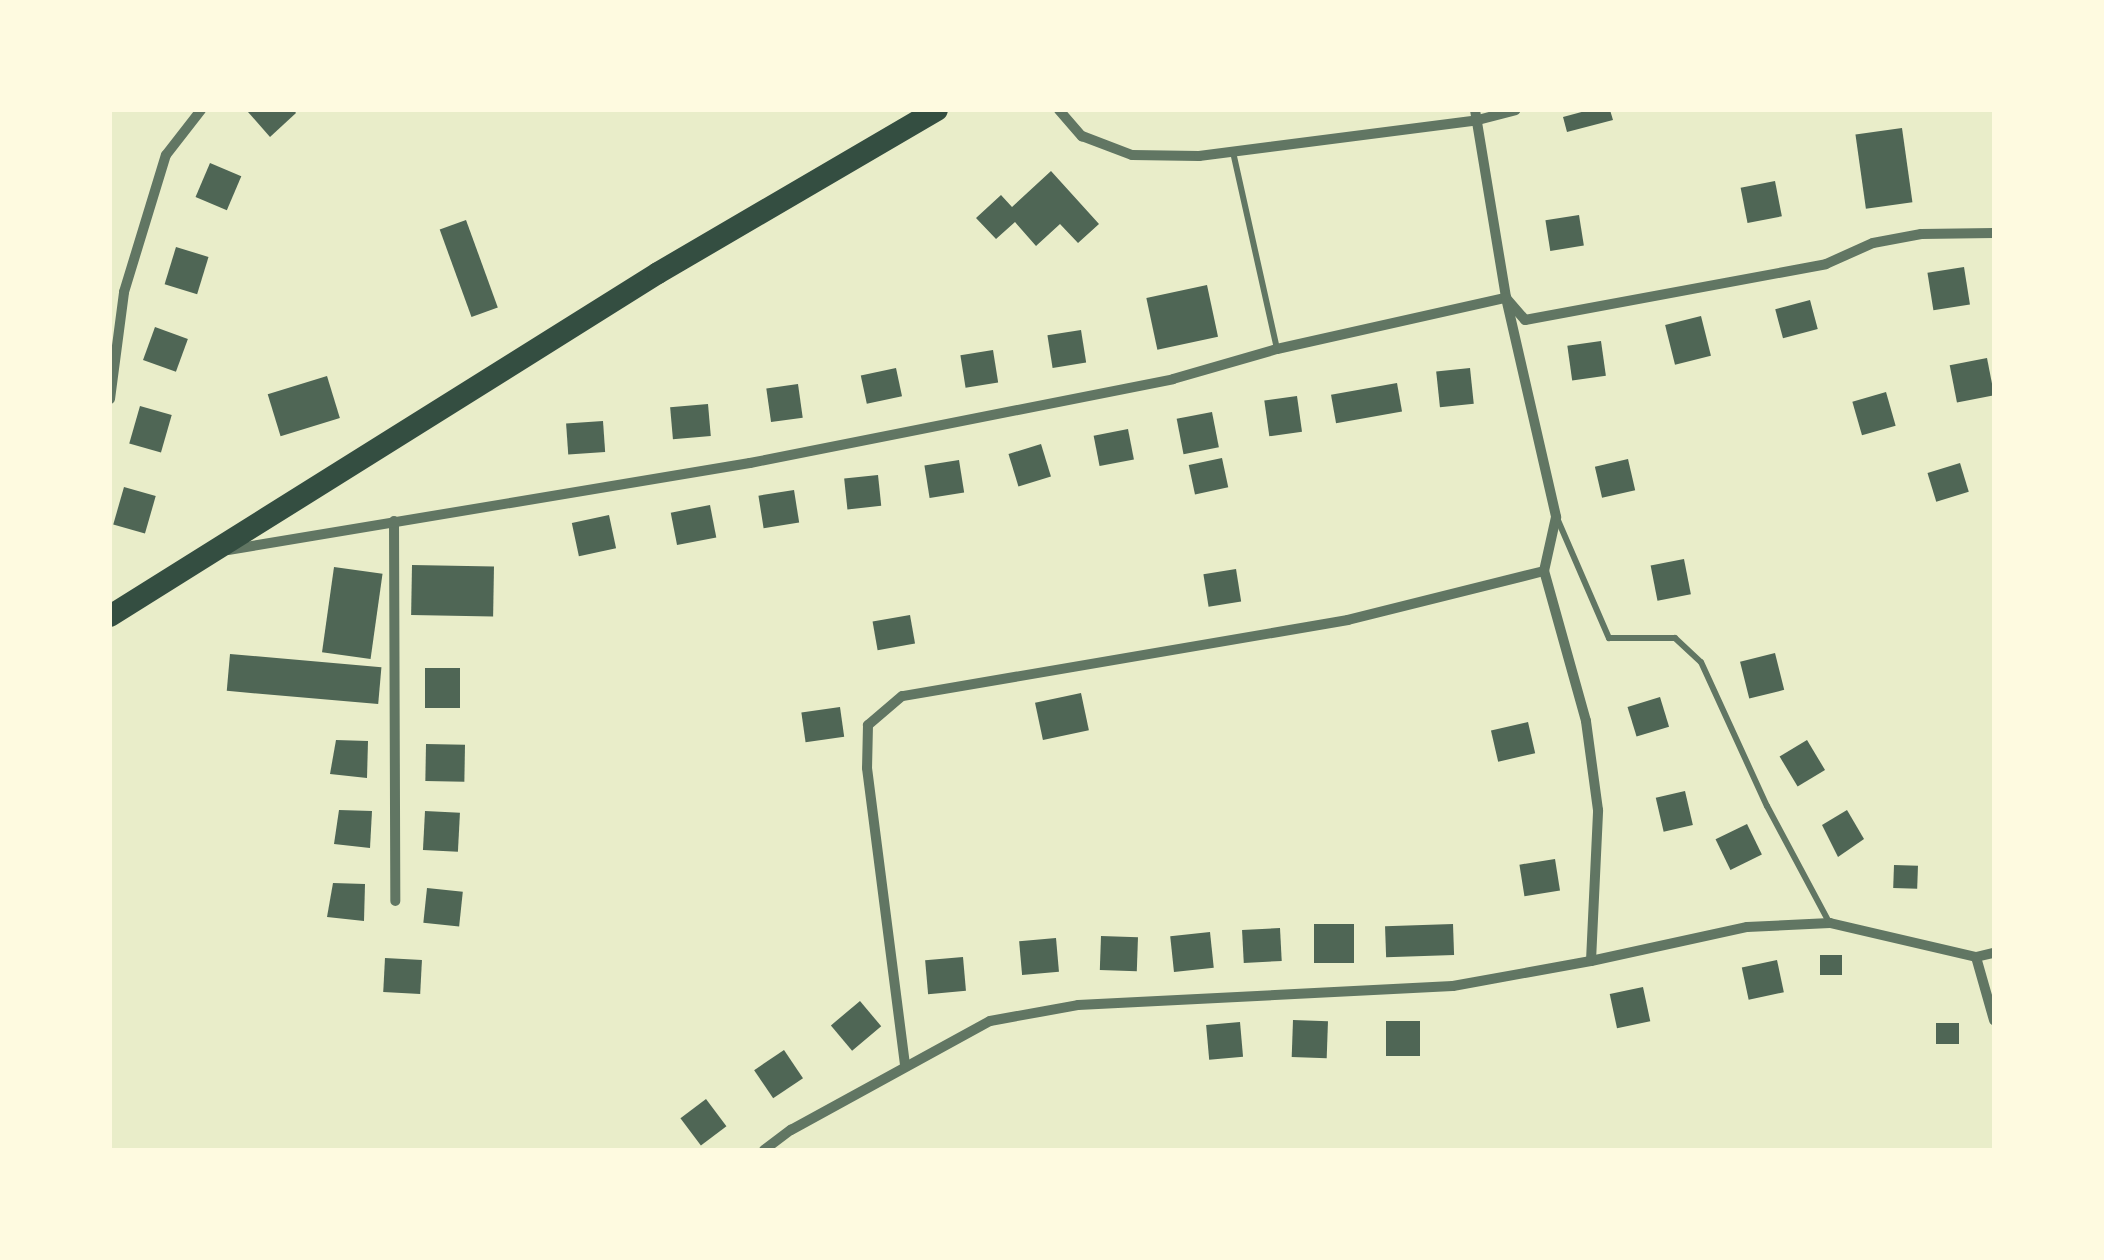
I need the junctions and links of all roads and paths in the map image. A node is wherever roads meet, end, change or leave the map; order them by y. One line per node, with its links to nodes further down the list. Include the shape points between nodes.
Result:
1 (201, 110): 10 (street, via 166,155 124,292)
2 (936, 110): 13 (main road, via 658,273)
3 (1060, 110): 6 (street, via 1082,136 1132,155)
4 (1516, 110): 5 (street)
5 (1475, 116): 6 (street); 8 (street)
6 (1232, 151): 9 (lane)
7 (1994, 233): 8 (street, via 1906,236 1826,264 1525,320)
8 (1506, 298): 9 (street); 11 (street)
9 (1277, 349): 12 (street, via 1173,379 732,467)
10 (110, 400)
11 (1556, 517): 14 (street); 17 (lane, via 1609,638 1675,638 1702,662 1766,806)
12 (394, 521): 13 (street); 16 (street)
13 (217, 552): 15 (main road)
14 (1544, 571): 20 (street, via 1586,721 1598,810); 22 (street, via 1348,620 902,696 868,726 867,768)
15 (110, 616)
16 (395, 901)
17 (1830, 923): 19 (street); 20 (street, via 1747,926)
18 (1994, 954): 19 (street)
19 (1976, 957): 21 (street)
20 (1591, 960): 22 (street, via 1453,986 1078,1005 990,1022)
21 (1994, 1020)
22 (905, 1066): 23 (street)
23 (764, 1150)

